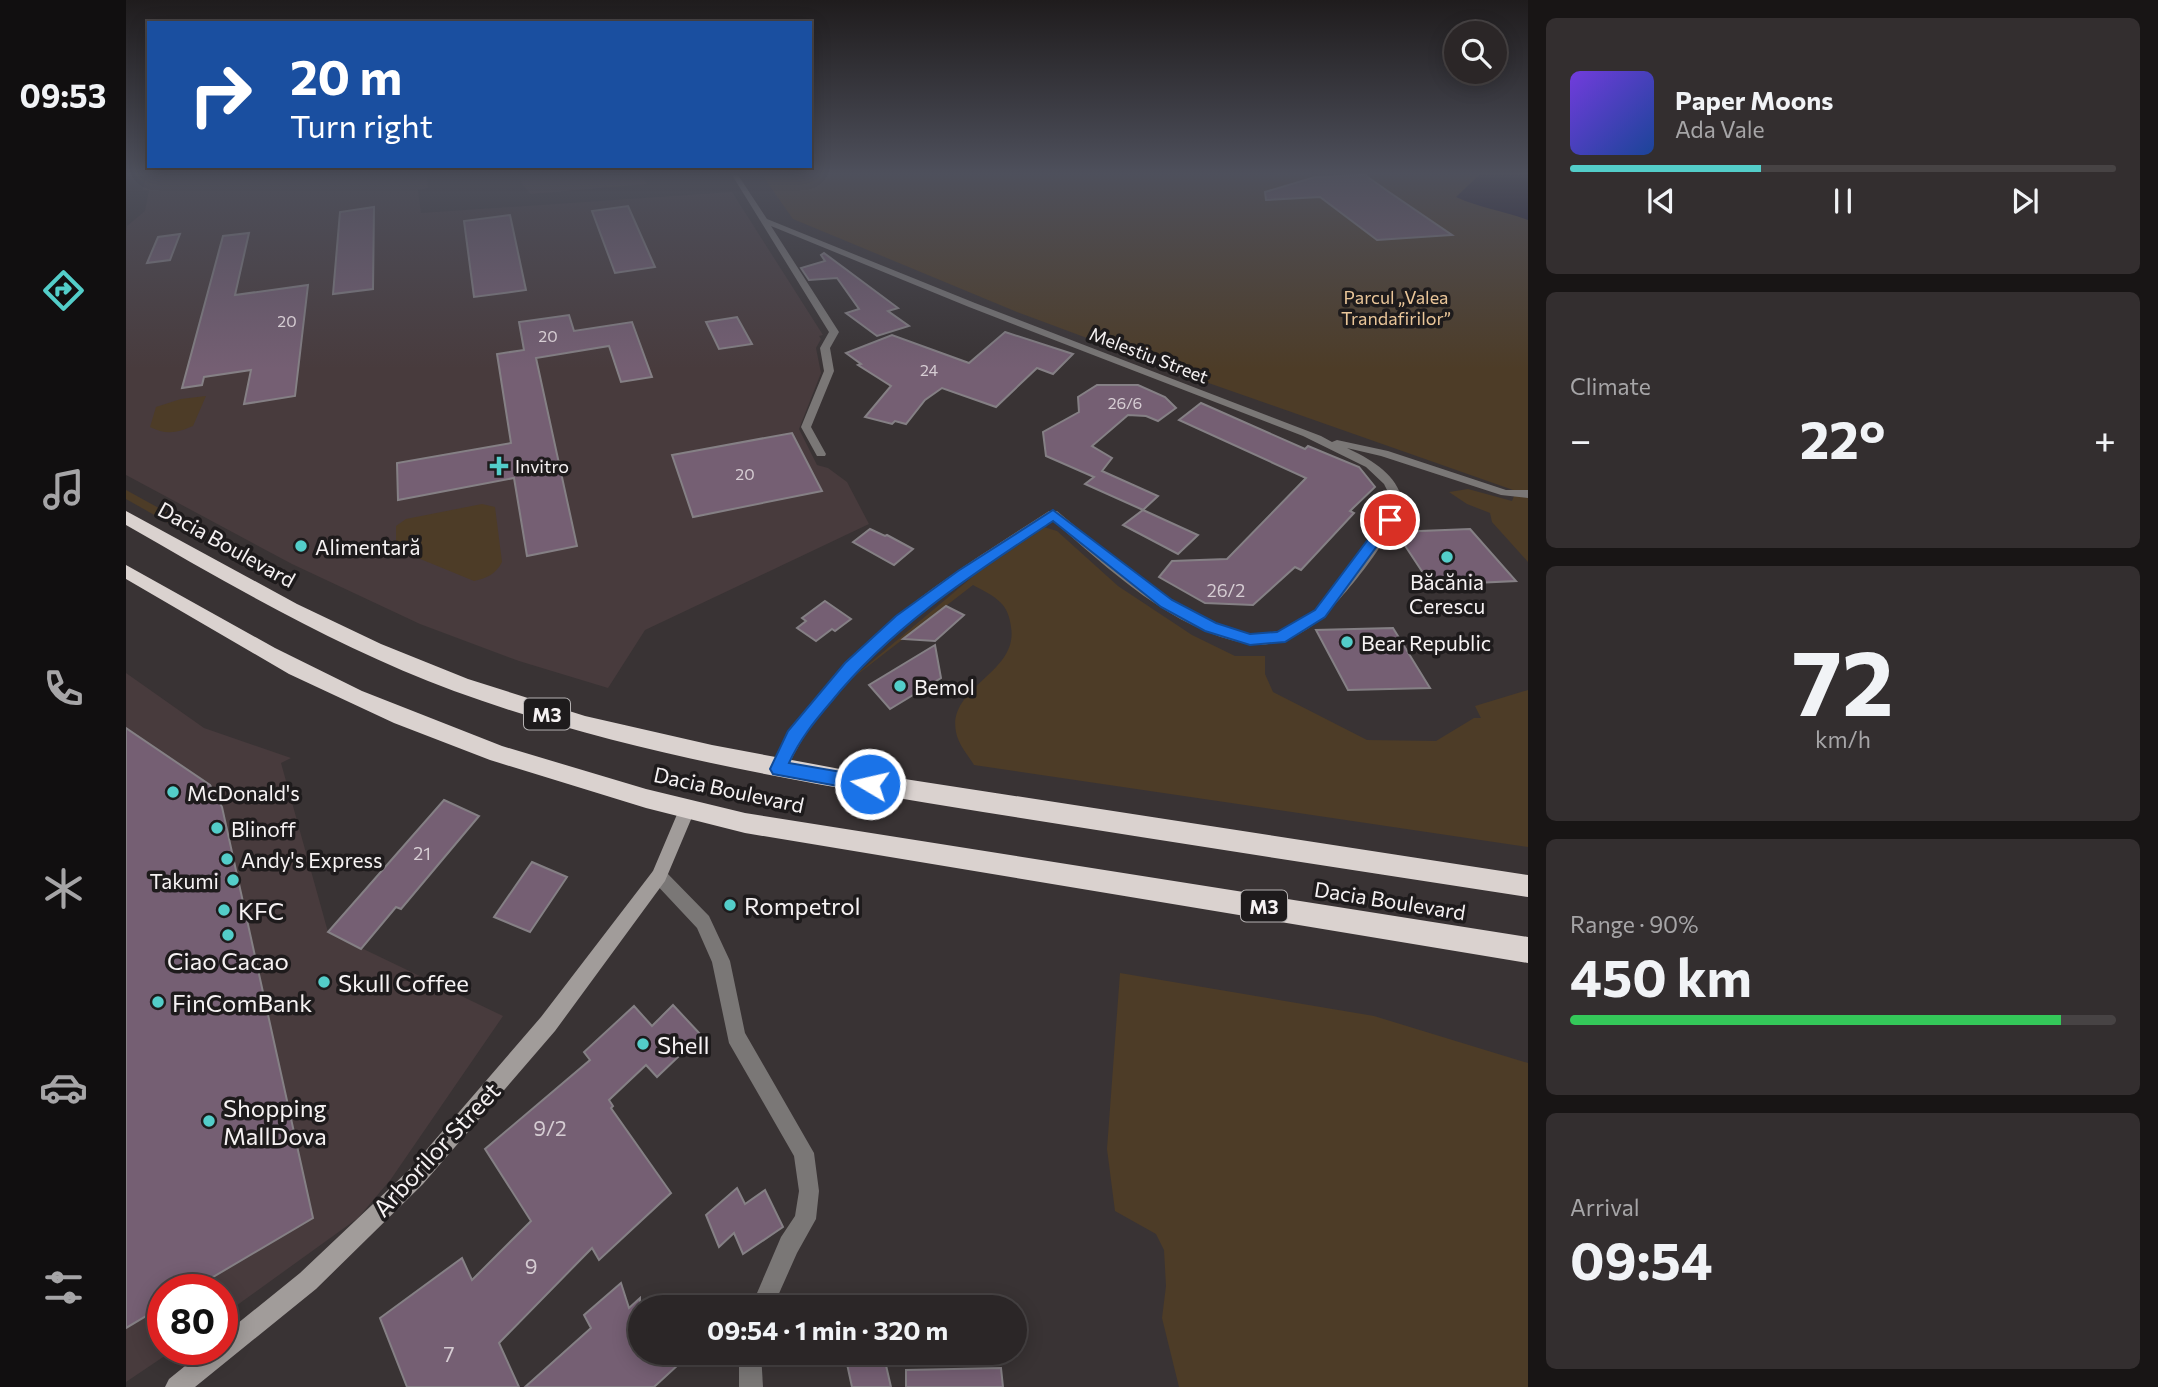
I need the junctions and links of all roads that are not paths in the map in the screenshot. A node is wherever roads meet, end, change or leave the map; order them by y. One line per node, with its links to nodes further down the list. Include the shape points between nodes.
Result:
1 (777, 240): 4 (street, via 834,332 825,348 829,371 806,427)
2 (812, 240): 3 (street, Melestiu Street)
3 (1308, 436): 5 (street, Melestiu Street, via 1384,453 1505,493); 8 (street, via 1380,472 1397,507 1385,531 1320,614 1280,638 1250,640 1211,627 1167,604 1053,514 912,612 850,667 793,735)
4 (821, 454)
5 (1528, 494)
6 (126, 517): 8 (highway, Dacia Boulevard / M3, via 312,621 462,686 645,741)
7 (126, 571): 9 (highway, Dacia Boulevard / M3, via 354,696 486,748)
8 (779, 769): 11 (highway, Dacia Boulevard / M3)
9 (687, 810): 10 (street, Arborilor Street); 12 (highway, Dacia Boulevard / M3)
10 (659, 876): 13 (street, via 703,922 721,961 736,1036 804,1153 809,1191 805,1219); 15 (street, Arborilor Street, via 548,1024 416,1177 308,1282)
11 (1528, 886)
12 (1528, 950)
13 (767, 1295)
14 (750, 1365): 16 (street)
15 (177, 1387)
16 (751, 1387)

